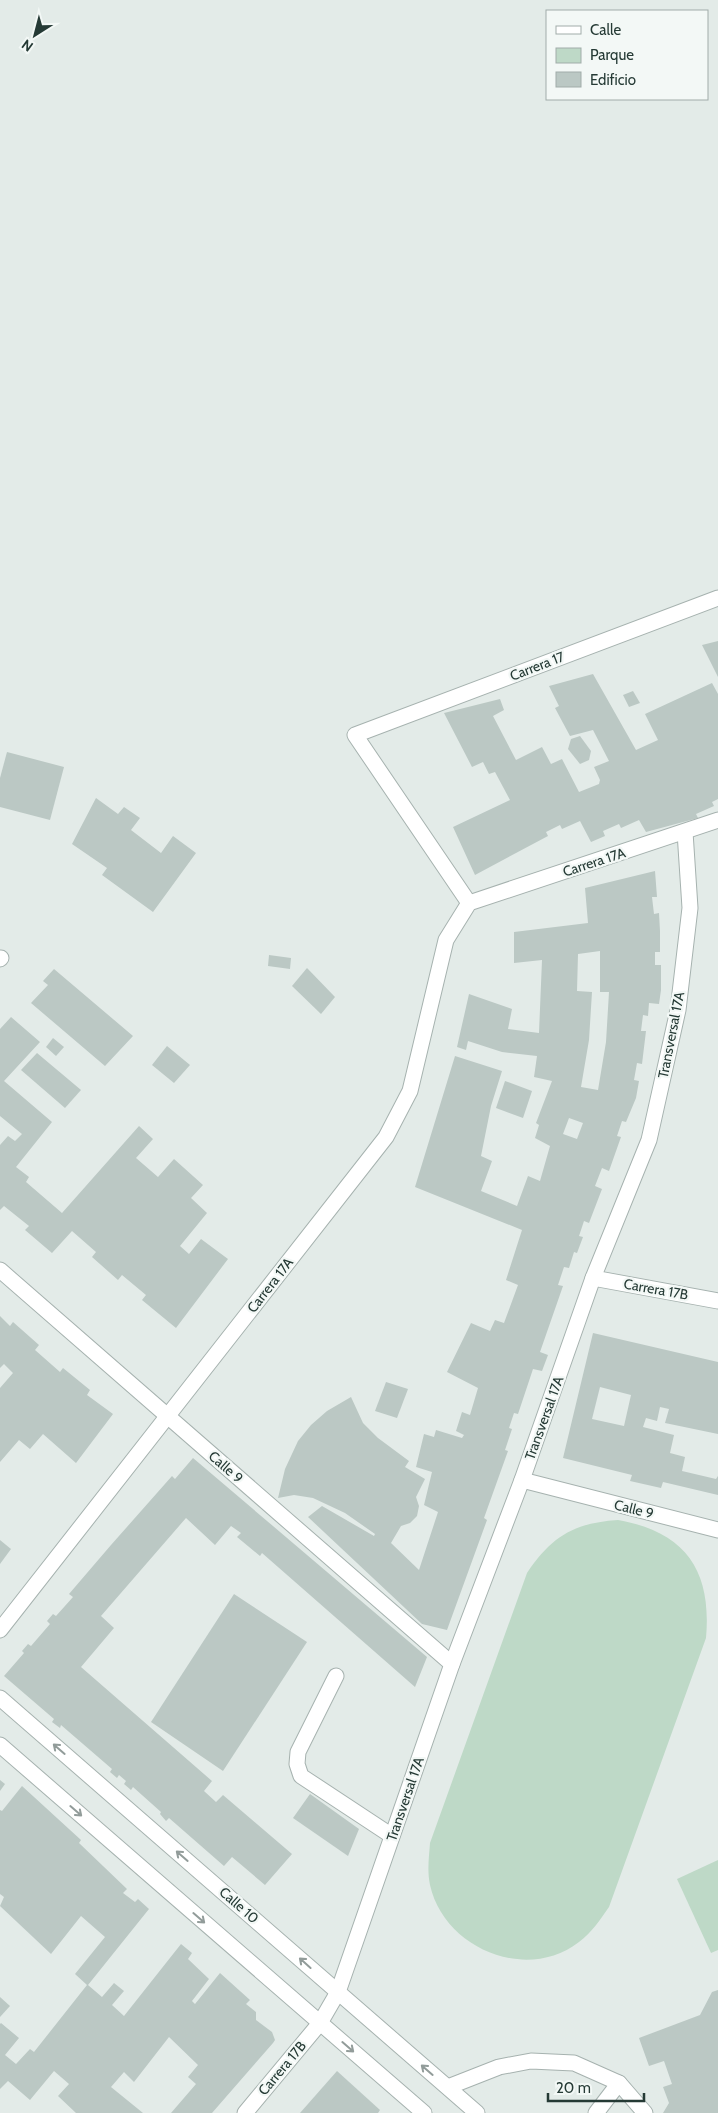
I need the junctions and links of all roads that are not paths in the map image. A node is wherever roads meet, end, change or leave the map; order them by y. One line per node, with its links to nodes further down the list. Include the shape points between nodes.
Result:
1 (718, 598): 4 (street, Carrera 17, via 356,735)
2 (718, 820): 3 (street, Carrera 17A)
3 (685, 832): 4 (street, Carrera 17A); 6 (street, Transversal 17A, via 690,908 678,1010 648,1140)
4 (469, 903): 8 (street, Carrera 17A, via 446,940 410,1091 386,1137)
5 (0, 1270): 8 (street, Calle 9)
6 (593, 1278): 7 (street, Carrera 17B); 9 (street, Transversal 17A)
7 (718, 1301)
8 (167, 1415): 11 (street, Carrera 17A); 12 (street, Calle 9)
9 (522, 1480): 10 (street, Calle 9); 12 (street, Transversal 17A)
10 (718, 1530)
11 (0, 1630)
12 (452, 1664): 16 (street, Transversal 17A)
13 (336, 1676): 16 (street, via 298,1752 297,1764 302,1776)
14 (0, 1698): 17 (street, Calle 10, one-way to 14)
15 (0, 1745): 18 (street, one-way to 18)
16 (392, 1836): 17 (street, Transversal 17A)
17 (338, 1992): 18 (street, Transversal 17A); 20 (street, Calle 10, one-way to 17)
18 (320, 2023): 21 (street, Carrera 17B); 22 (street, one-way to 22)
19 (619, 2083): 20 (street, via 574,2063 531,2061 499,2067); 24 (street); 25 (street)
20 (448, 2087): 23 (street, Calle 10)
21 (245, 2113)
22 (424, 2113)
23 (477, 2113)
24 (596, 2113)
25 (645, 2113)

